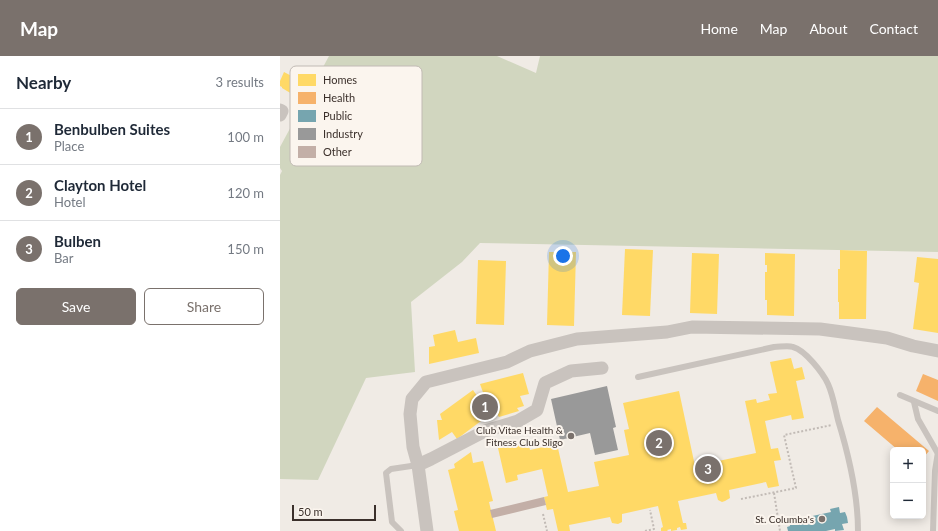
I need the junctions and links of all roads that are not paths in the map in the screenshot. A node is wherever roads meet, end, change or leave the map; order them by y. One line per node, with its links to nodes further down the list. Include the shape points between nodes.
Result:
1 (280, 110): 2 (street)
2 (280, 115)
3 (938, 351): 10 (street, via 887,338 815,329 692,327 667,332 577,339 530,351 507,362 426,382 412,399 410,414 413,448)
4 (602, 368): 10 (street, via 571,371 546,383 537,410 518,421 485,431)
5 (638, 377): 13 (lane, via 774,347 793,346 805,354 828,384 852,471 858,508)
6 (900, 395): 7 (lane)
7 (914, 402): 8 (lane); 9 (lane, via 918,419)
8 (938, 411)
9 (938, 452): 14 (lane, via 934,471)
10 (418, 465): 11 (lane, via 391,469 386,473 392,522); 12 (street)
11 (402, 531)
12 (427, 531)
13 (858, 531)
14 (933, 531)

